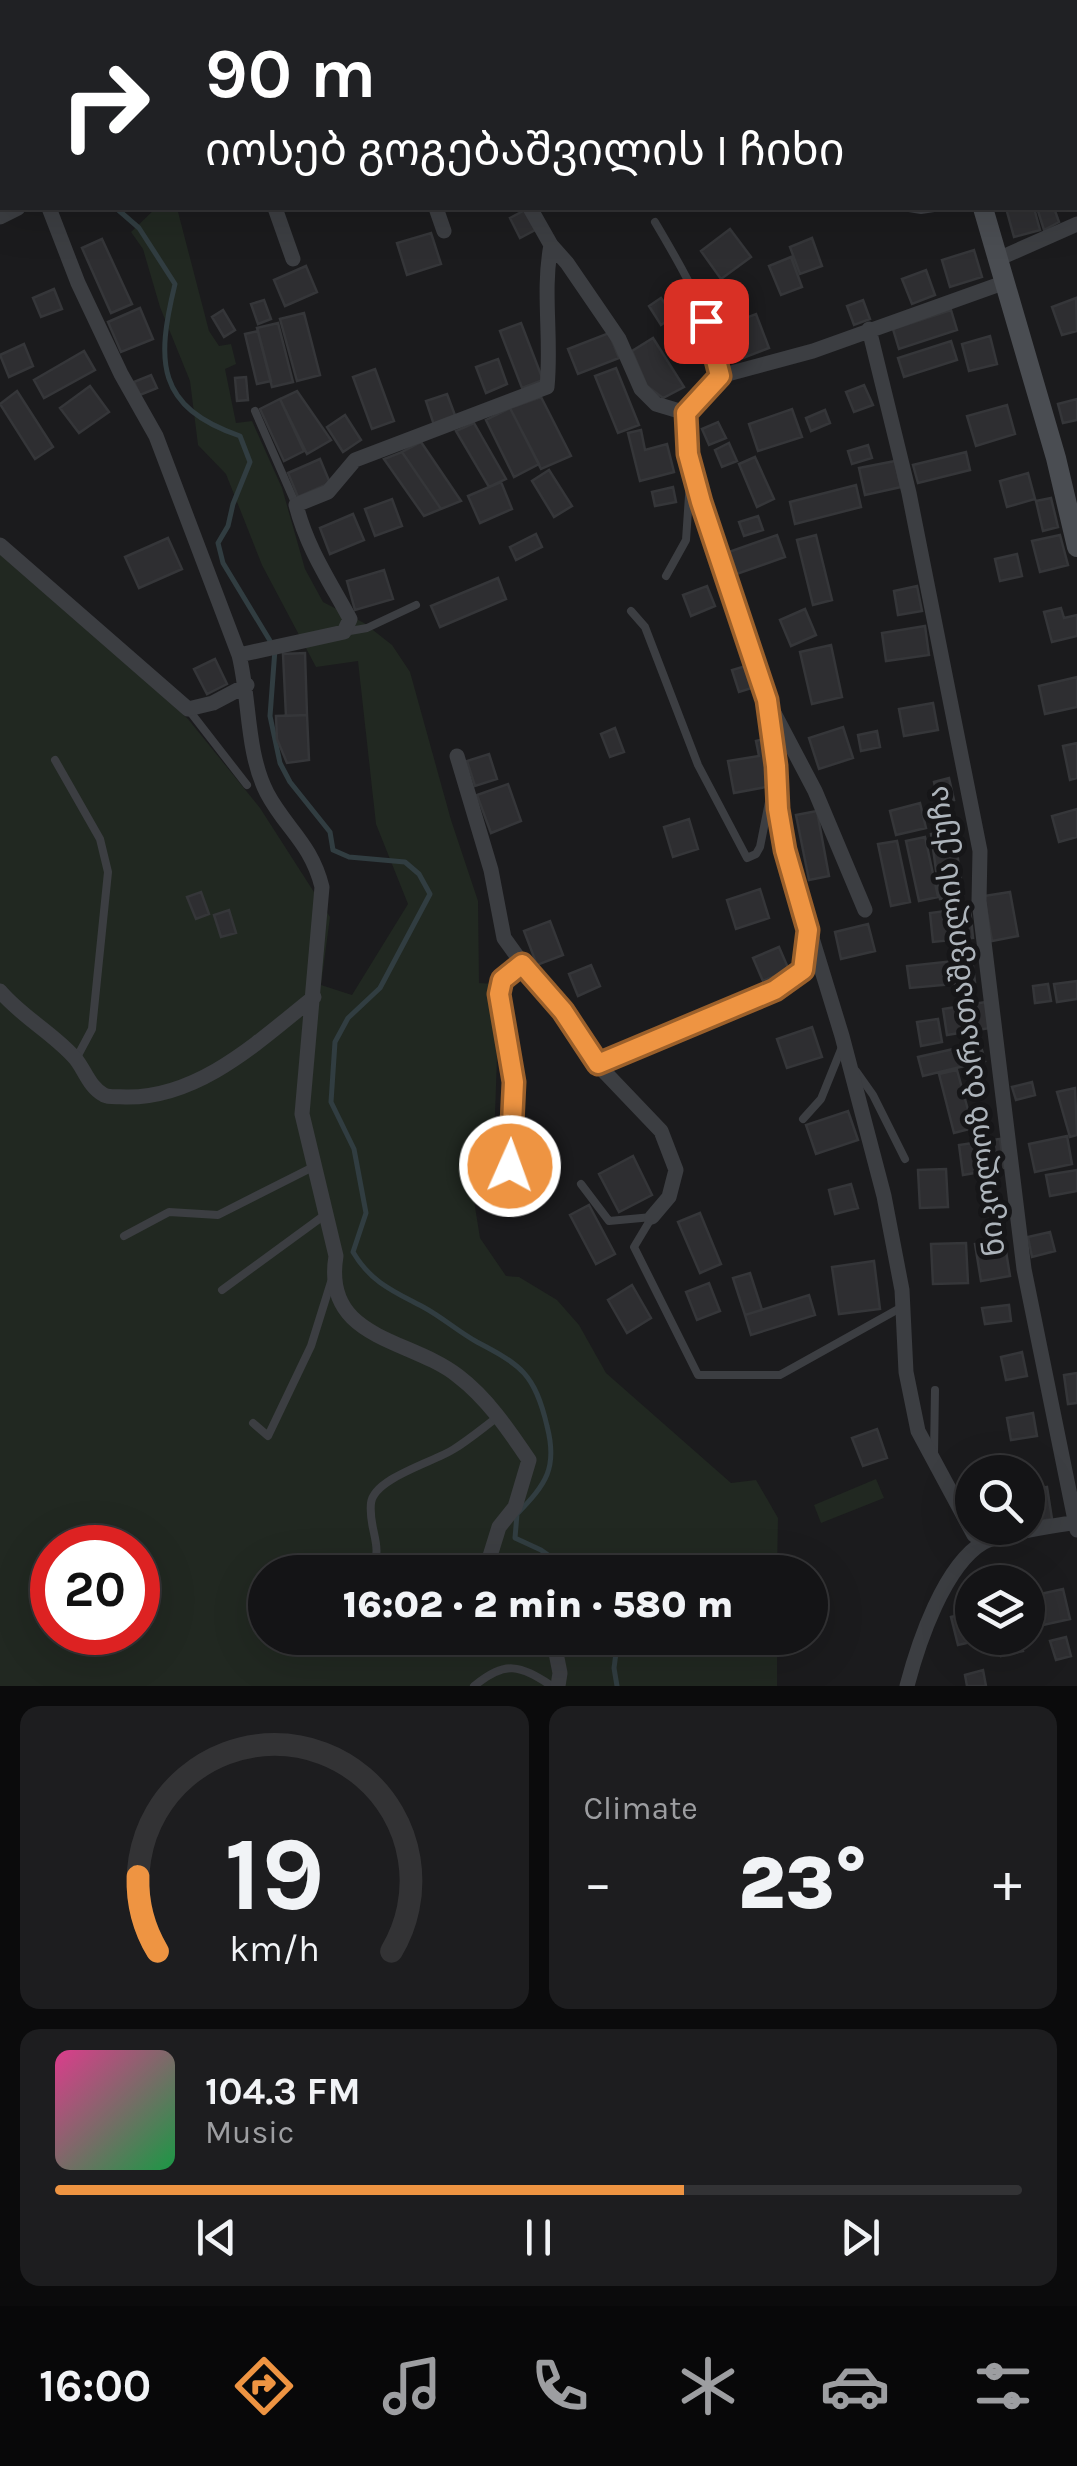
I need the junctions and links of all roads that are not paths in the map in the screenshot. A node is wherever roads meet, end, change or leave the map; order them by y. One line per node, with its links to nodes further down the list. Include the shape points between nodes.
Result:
1 (50, 210): 25 (street, via 78,283 156,436)
2 (276, 210): 10 (street)
3 (437, 210): 8 (street)
4 (531, 210): 9 (street)
5 (984, 210): 11 (street)
6 (655, 222): 14 (lane, via 698,294)
7 (1077, 224): 11 (street)
8 (444, 231)
9 (551, 245): 16 (street, via 619,339 641,389 656,404); 18 (street, via 548,387 356,460 328,492)
10 (294, 259)
11 (998, 259): 12 (street)
12 (1003, 283): 13 (street); 20 (street)
13 (869, 329): 14 (street); 58 (street, ნიკოლოზ ბარათაშვილის ქუჩა, via 980,851 979,900 1024,1269)
14 (720, 376): 16 (street)
15 (255, 411): 18 (lane)
16 (686, 413): 17 (street)
17 (692, 466): 21 (lane, via 686,540); 27 (street)
18 (296, 505): 24 (street, via 320,570 350,618)
19 (0, 545): 28 (street)
20 (1077, 546)
21 (666, 576)
22 (416, 605): 24 (lane)
23 (631, 611): 31 (lane, via 645,628 698,766 746,858 760,847)
24 (344, 632): 25 (street)
25 (239, 655): 26 (street)
26 (246, 685): 28 (street); 37 (street, via 267,793 316,860 322,887)
27 (767, 700): 31 (street); 33 (street)
28 (188, 709): 32 (lane)
29 (457, 756): 35 (street, via 504,938)
30 (55, 760): 39 (lane, via 100,839 108,872 92,1029)
31 (776, 766): 34 (street, via 785,850)
32 (247, 785)
33 (866, 910)
34 (808, 930): 38 (street); 40 (street, via 803,970 775,990)
35 (522, 964): 40 (street); 44 (lane, via 502,980 499,994 514,1082)
36 (0, 992): 39 (street)
37 (314, 997): 39 (street, via 228,1064 171,1093 105,1096); 45 (street, via 302,1114)
38 (844, 1042): 41 (street); 42 (lane, via 821,1099)
39 (76, 1060)
40 (598, 1064): 48 (street, via 662,1131 676,1170 669,1197)
41 (849, 1064): 43 (lane, via 873,1095); 52 (street, via 884,1196)
42 (802, 1119)
43 (905, 1160)
44 (510, 1166)
45 (313, 1167): 47 (street); 49 (lane, via 218,1215 169,1212)
46 (581, 1184): 48 (lane, via 609,1221)
47 (326, 1214): 50 (street, via 336,1256); 51 (lane)
48 (652, 1216): 52 (lane, via 634,1247 698,1375 780,1376)
49 (124, 1236)
50 (332, 1278): 54 (street, via 344,1311 368,1332 457,1374); 55 (lane, via 315,1337 268,1436)
51 (222, 1290)
52 (902, 1307): 56 (street, via 906,1372 918,1430)
53 (935, 1390): 56 (lane)
54 (499, 1416): 61 (lane, via 376,1491 371,1502); 62 (street, via 528,1460 515,1507 499,1527)
55 (253, 1423)
56 (934, 1463): 57 (street)
57 (955, 1501)
58 (1076, 1525): 59 (street)
59 (1045, 1531)
60 (981, 1545): 66 (street, via 940,1598)
61 (380, 1555)
62 (490, 1555)
63 (554, 1655): 65 (street)
64 (474, 1686): 65 (lane, via 508,1667)
65 (555, 1686)
66 (906, 1686)

